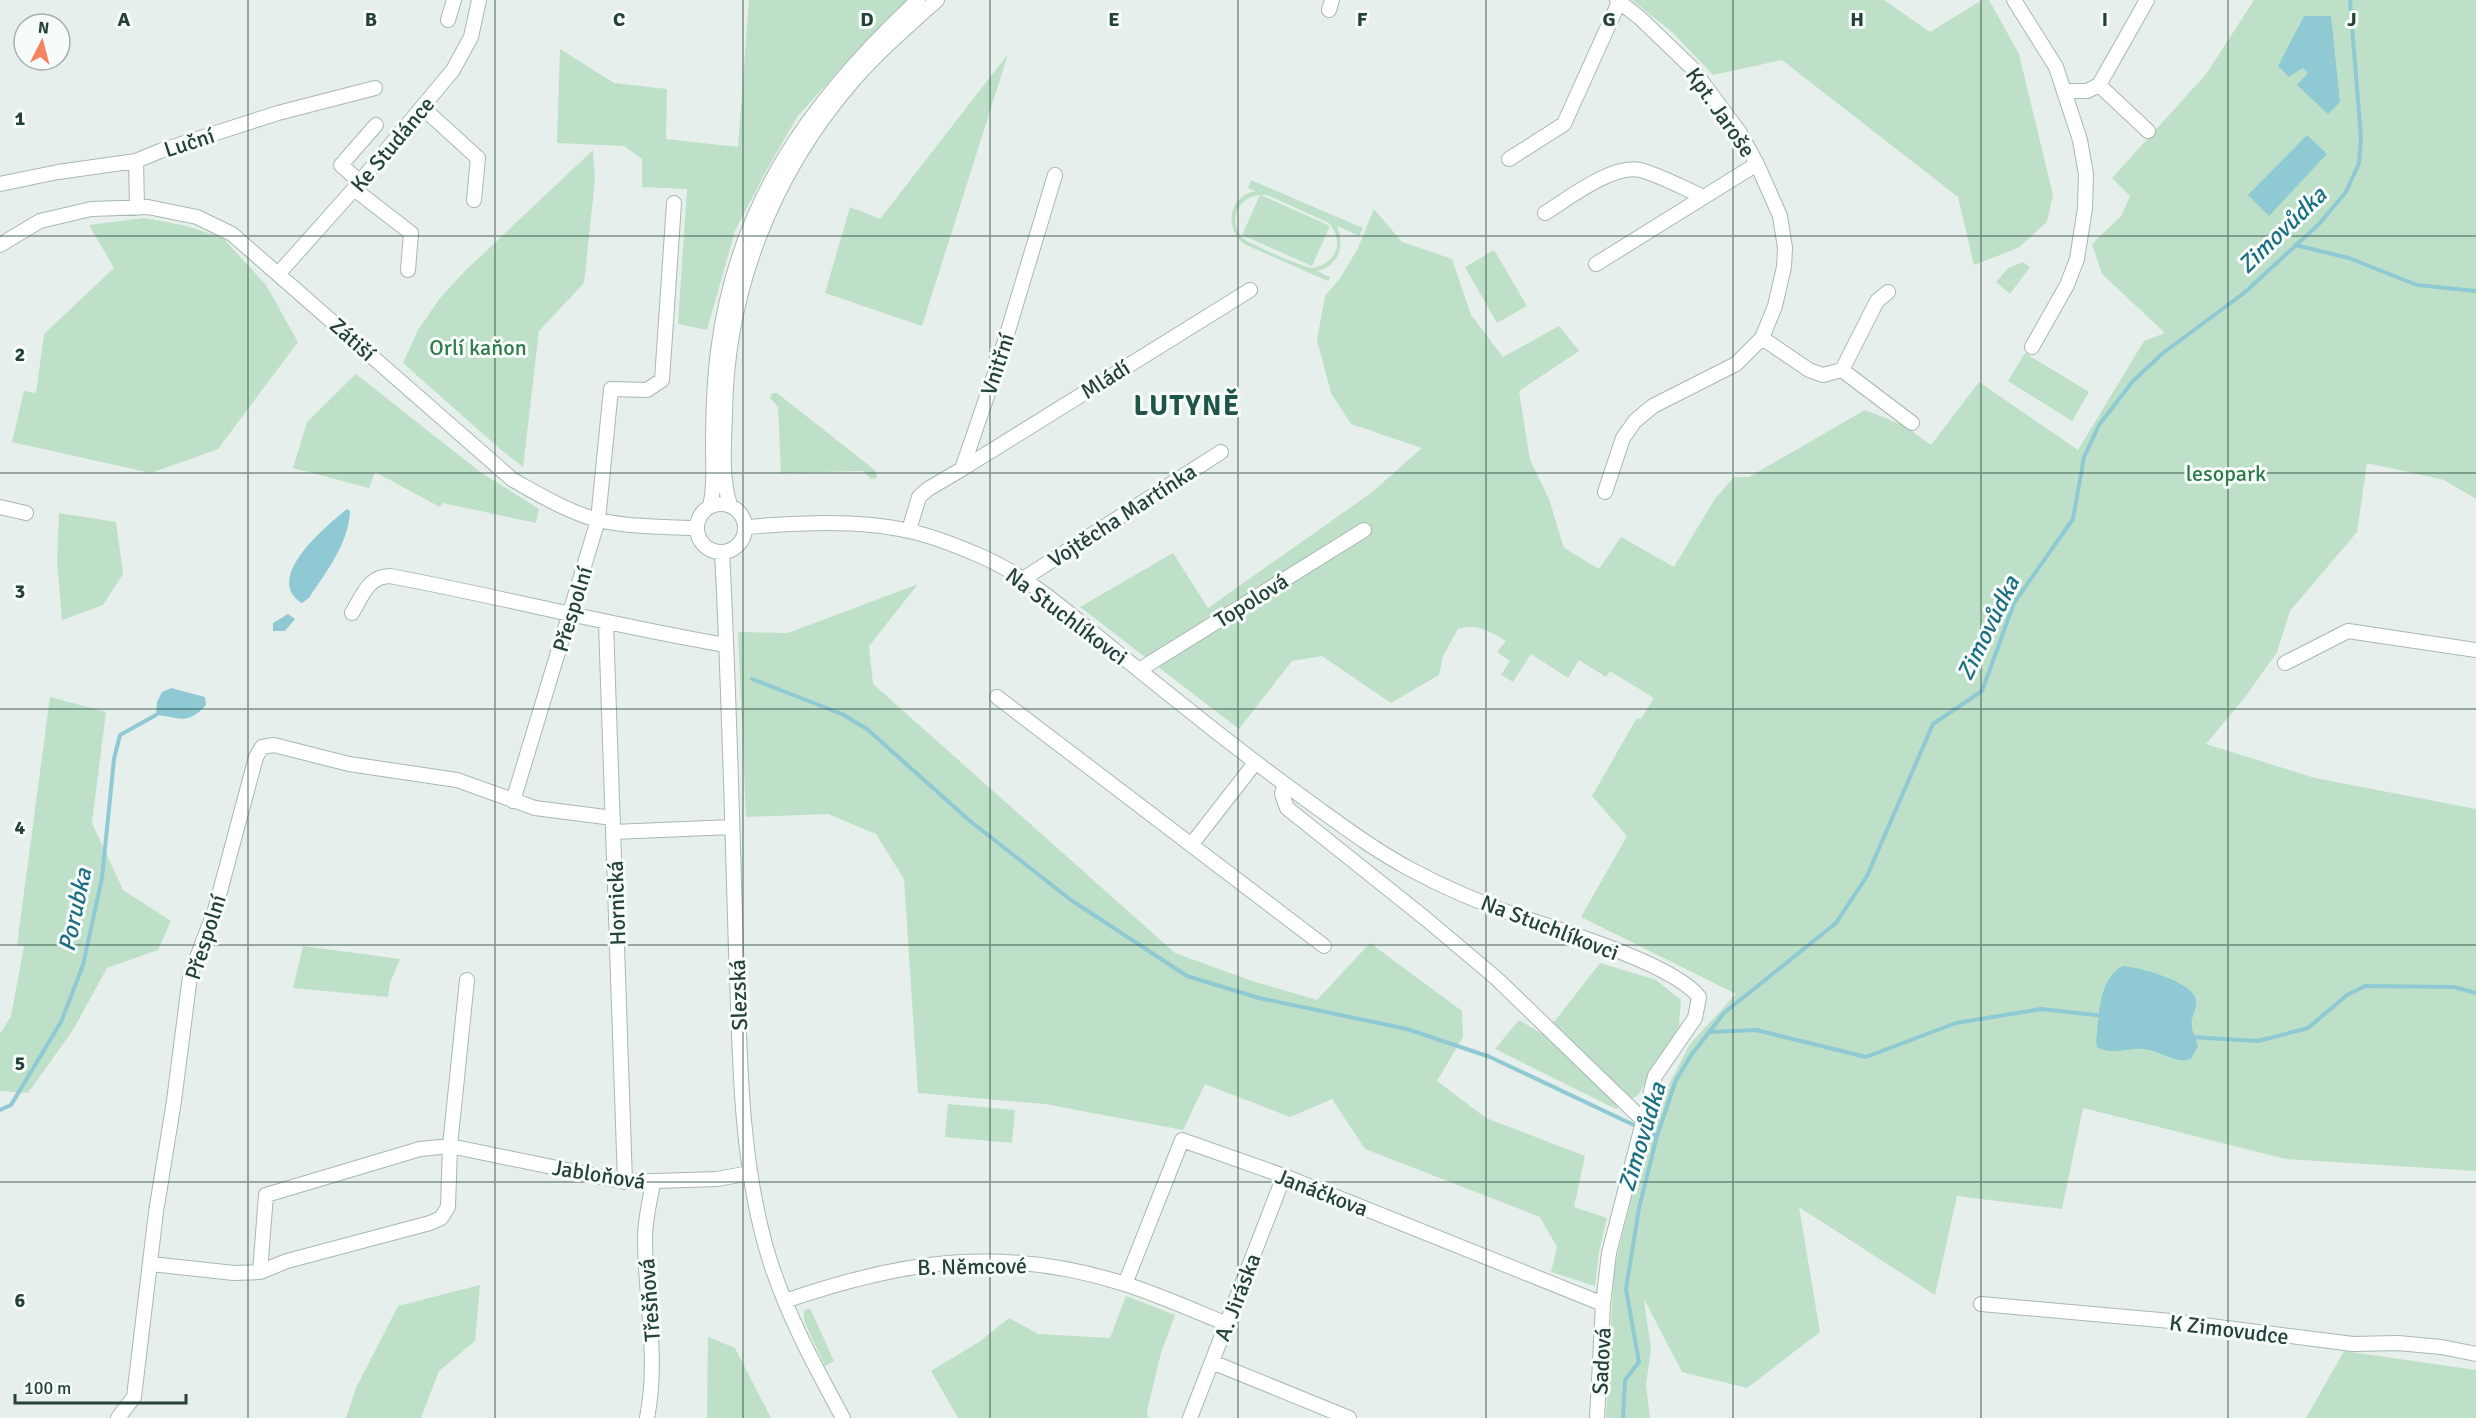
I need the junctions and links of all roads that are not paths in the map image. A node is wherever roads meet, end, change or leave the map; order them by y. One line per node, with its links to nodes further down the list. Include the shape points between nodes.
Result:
1 (454, 0): 8 (street)
2 (479, 0): 12 (street, Ke Studánce, via 471,37 453,70)
3 (918, 0): 40 (street, via 874,41 819,105 789,149 753,219 734,273 719,342)
4 (937, 0): 39 (street, via 880,52 837,100 799,155 767,215 742,286 728,357 724,439)
5 (2014, 0): 11 (street, via 2056,67)
6 (2147, 0): 9 (street)
7 (1618, 1): 15 (street, via 1564,124); 17 (street, Kpt. Jaroše, via 1691,67 1740,133)
8 (448, 20)
9 (2099, 85): 11 (street, via 2087,91); 14 (street)
10 (375, 88): 16 (street, Luční, via 278,113)
11 (2065, 91): 33 (street, via 2086,174 2082,240 2072,276)
12 (423, 108): 20 (street, Ke Studánce); 22 (street, via 478,158)
13 (376, 125): 20 (street, via 341,165)
14 (2148, 131)
15 (1509, 159)
16 (136, 161): 19 (street, Luční); 24 (street)
17 (1757, 164): 21 (street); 32 (street, Kpt. Jaroše, via 1780,216 1785,249 1775,306)
18 (1055, 175): 37 (street, Vnitřní)
19 (0, 184)
20 (357, 185): 28 (street, via 411,232); 29 (street, Ke Studánce)
21 (1704, 196): 25 (street, via 1640,170 1625,170 1604,177); 27 (street)
22 (474, 200)
23 (674, 203): 43 (street, Přespolní, via 662,380 647,390 611,389)
24 (137, 208): 26 (street, Zátiší, via 90,208 40,221); 29 (street, Zátiší, via 197,217 232,234)
25 (1545, 213)
26 (0, 244)
27 (1596, 264)
28 (408, 270)
29 (279, 273): 43 (street, Zátiší, via 513,480)
30 (1250, 290): 37 (street, Mládí)
31 (1888, 292): 34 (street, via 1877,302)
32 (1762, 338): 34 (street, via 1809,370 1823,375); 38 (street, Kpt. Jaroše, via 1736,364 1653,406 1635,421 1623,438)
33 (2032, 347)
34 (1842, 370): 35 (street)
35 (1912, 423)
36 (1221, 452): 49 (street, Vojtěcha Martínka)
37 (962, 469): 46 (street, via 919,497)
38 (1605, 492)
39 (730, 505): 40 (street); 44 (street, via 741,514)
40 (710, 506): 45 (street, via 701,514)
41 (0, 507): 42 (street)
42 (26, 513)
43 (598, 520): 45 (street, Zátiší); 51 (street, Přespolní)
44 (745, 527): 46 (street, Na Stuchlíkovci, via 824,524); 48 (street, via 736,547)
45 (696, 528): 48 (street, via 707,548)
46 (909, 530): 49 (street, Na Stuchlíkovci, via 977,554)
47 (1364, 530): 56 (street, Topolová)
48 (722, 552): 53 (street, Slezská)
49 (1023, 579): 56 (street, Na Stuchlíkovci)
50 (352, 613): 51 (street, via 370,583 390,576)
51 (570, 614): 52 (street); 60 (street, Přespolní)
52 (606, 623): 53 (street); 61 (street, Hornická)
53 (726, 645): 62 (street, Slezská)
54 (2476, 650): 55 (street, via 2348,631)
55 (2285, 663)
56 (1139, 670): 58 (street, Na Stuchlíkovci)
57 (997, 697): 63 (street)
58 (1255, 763): 59 (street, Na Stuchlíkovci); 63 (street)
59 (1284, 784): 66 (street, via 1282,794 1287,808 1496,978); 66 (street, Na Stuchlíkovci, via 1372,846 1444,887 1562,929 1667,973 1693,989 1699,997 1695,1018 1655,1076)
60 (513, 801): 61 (street, Přespolní); 72 (street, Přespolní, via 457,780 349,764 274,745 262,747 215,910 190,976)
61 (613, 825): 62 (street, Přespolní); 70 (street, Hornická)
62 (732, 827): 68 (street, Slezská, via 741,1078)
63 (1191, 845): 64 (street)
64 (1324, 946)
65 (467, 980): 67 (street)
66 (1643, 1120): 76 (street, Na Stuchlíkovci, via 1609,1253)
67 (450, 1146): 70 (street, Jabloňová); 73 (street, via 448,1207 441,1218); 73 (street, Jabloňová, via 420,1149 266,1195)
68 (750, 1173): 71 (street, Jabloňová); 75 (street, Slezská, via 765,1246)
69 (1284, 1176): 74 (street, Janáčkova, via 1182,1140); 76 (street, Janáčkova); 78 (street, A. Jiráska)
70 (625, 1182): 71 (street, Jabloňová)
71 (653, 1183): 82 (street, Třešňová, via 645,1234 653,1354)
72 (151, 1264): 73 (street); 81 (street, Přespolní, via 134,1397)
73 (260, 1272)
74 (1125, 1284): 75 (street, B. Němcové, via 1013,1261 942,1262 851,1280); 78 (street, B. Němcové)
75 (785, 1301): 83 (street, Slezská)
76 (1604, 1304): 86 (street, Sadová)
77 (1981, 1304): 79 (street, K Zimovudce, via 2171,1321 2353,1344 2440,1347)
78 (1227, 1324): 80 (street, A. Jiráska)
79 (2476, 1354)
80 (1212, 1362): 84 (street, A. Jiráska); 85 (street)
81 (118, 1418)
82 (647, 1418)
83 (843, 1418)
84 (1190, 1418)
85 (1349, 1418)
86 (1597, 1418)

